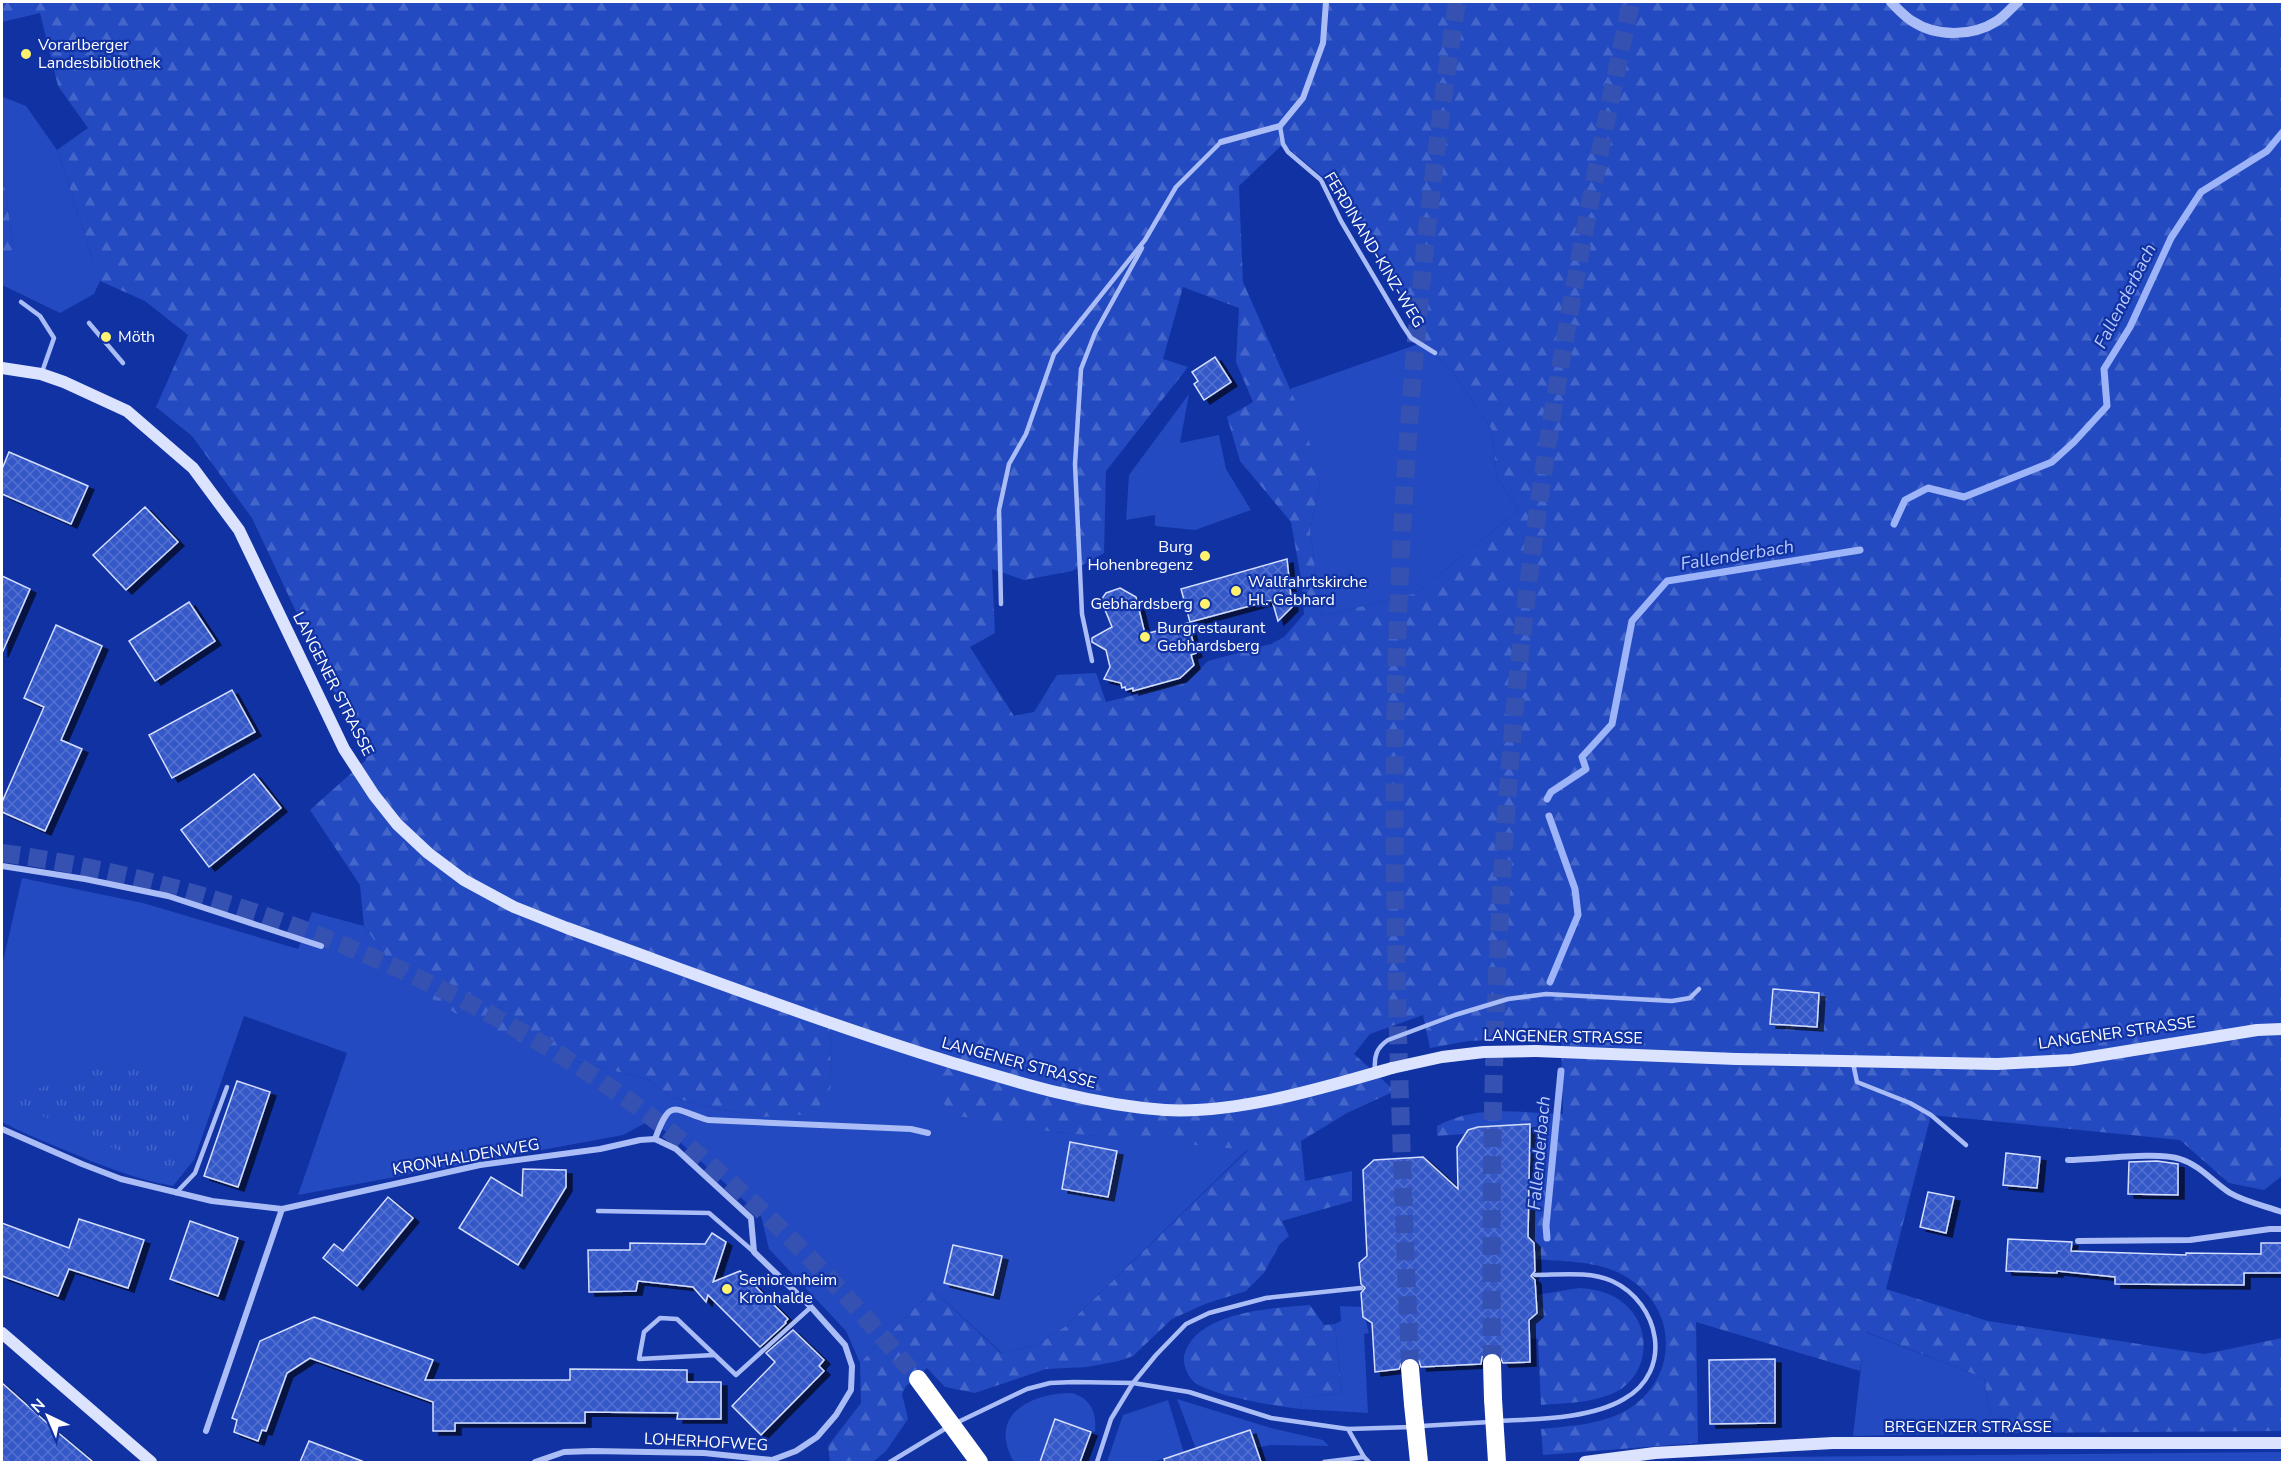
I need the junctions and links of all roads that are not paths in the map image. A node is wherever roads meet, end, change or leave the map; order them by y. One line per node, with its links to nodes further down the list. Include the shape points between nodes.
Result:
1 (1326, 2): 4 (street, via 1323,43 1303,98)
2 (1891, 2): 3 (street, via 1910,20 1930,31 1958,33 1979,30 1999,20)
3 (2018, 2)
4 (1280, 126): 5 (street); 9 (lane, FERDINAND-KINZ-WEG, via 1283,144 1321,180 1403,326 1412,338)
5 (1221, 141): 6 (lane, via 1176,187)
6 (1146, 240): 13 (lane, via 1054,354 1026,434 1009,464 999,510); 14 (lane, via 1095,333 1081,369 1075,464 1082,614)
7 (21, 302): 12 (lane, via 40,316 54,338)
8 (89, 323): 10 (lane)
9 (1435, 353)
10 (123, 363)
11 (2, 368): 12 (main road, LANGENER STRASSE)
12 (41, 375): 20 (main road, LANGENER STRASSE, via 127,411 193,468 239,530 344,749 374,795 397,824 428,852 464,880 514,907 898,1046 1083,1100 1167,1110 1238,1105)
13 (1001, 604)
14 (1092, 661)
15 (2, 866): 16 (street, via 168,896)
16 (321, 946)
17 (1699, 988): 20 (lane, via 1690,998 1672,1001 1546,994 1508,999 1388,1040 1375,1054)
18 (2283, 1029): 19 (main road, LANGENER STRASSE, via 2072,1060 1997,1064)
19 (1853, 1060): 20 (main road, LANGENER STRASSE, bridge, via 1484,1052 1442,1057); 25 (lane, via 1857,1082 1931,1114)
20 (1376, 1073)
21 (227, 1087): 27 (lane, via 195,1173)
22 (2, 1129): 27 (street, KRONHALDENWEG, via 121,1179)
23 (928, 1133): 24 (street, via 708,1120 678,1108 667,1113)
24 (655, 1139): 28 (street, KRONHALDENWEG, via 480,1165); 33 (street, via 676,1149 751,1218)
25 (1966, 1144)
26 (2068, 1160): 30 (street, via 2178,1158 2194,1164 2243,1200)
27 (176, 1193): 28 (street, KRONHALDENWEG)
28 (282, 1209): 45 (street)
29 (598, 1211): 33 (lane, LOHERHOFWEG, via 709,1214)
30 (2283, 1212)
31 (2283, 1229): 32 (street, via 2190,1240)
32 (2078, 1241)
33 (754, 1252): 36 (street, LOHERHOFWEG)
34 (1535, 1275): 44 (lane, via 1595,1276 1622,1287 1640,1301 1652,1323 1655,1348 1648,1376 1639,1389 1626,1399 1594,1411 1536,1419)
35 (1361, 1288): 42 (lane, via 1266,1298 1209,1313 1175,1334)
36 (811, 1307): 38 (lane, via 736,1376); 50 (street, LOHERHOFWEG, via 845,1345 852,1366 851,1390 817,1437 796,1451 772,1460 704,1453 564,1452)
37 (2, 1333): 49 (main road)
38 (714, 1354): 38 (lane, via 677,1319 660,1318 644,1332 639,1359)
39 (1492, 1363): 56 (highway, bridge)
40 (1410, 1368): 55 (highway, bridge)
41 (918, 1379): 43 (highway)
42 (1133, 1383): 43 (lane, via 1050,1383 1027,1389); 44 (lane, via 1189,1392 1271,1418); 52 (lane, via 1111,1419)
43 (953, 1425): 48 (highway); 51 (lane)
44 (1348, 1428): 47 (lane)
45 (206, 1431)
46 (2283, 1443): 57 (main road, BREGENZER STRASSE, via 1833,1443 1655,1453)
47 (1364, 1457): 53 (lane); 54 (lane)
48 (975, 1459)
49 (152, 1462)
50 (535, 1462)
51 (890, 1462)
52 (1097, 1462)
53 (1324, 1462)
54 (1369, 1462)
55 (1419, 1462)
56 (1497, 1462)
57 (1585, 1462)

